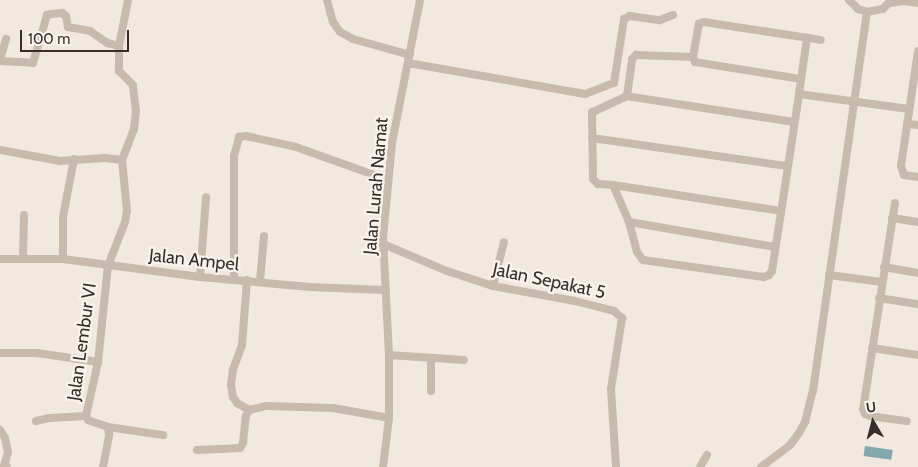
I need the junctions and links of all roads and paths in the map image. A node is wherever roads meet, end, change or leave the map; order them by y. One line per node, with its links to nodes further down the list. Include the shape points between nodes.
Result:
1 (128, 0): 12 (street)
2 (327, 0): 15 (street, via 333,22 340,32)
3 (420, 0): 15 (street, Jalan Lurah Namat)
4 (849, 1): 7 (street)
5 (890, 1): 6 (street); 7 (street, via 883,9)
6 (918, 3)
7 (867, 12): 21 (street)
8 (673, 15): 15 (street, via 660,20 630,16 624,19 614,83 585,94)
9 (807, 38): 11 (street); 14 (street, via 704,22 697,30); 17 (street)
10 (6, 39): 16 (street)
11 (821, 40)
12 (119, 46): 16 (street, via 107,43 90,31 68,27 62,13 51,14 47,15 34,63); 29 (street, via 119,71 133,85 136,111 134,129)
13 (918, 51): 19 (street)
14 (693, 56): 17 (street, via 700,64); 20 (street, via 636,56 632,59)
15 (409, 59): 32 (street, Jalan Lurah Namat)
16 (0, 60)
17 (801, 79): 18 (street)
18 (799, 94): 21 (street); 23 (street)
19 (915, 94): 22 (street)
20 (627, 96): 23 (street); 26 (street, via 592,112)
21 (853, 101): 22 (street); 51 (street)
22 (909, 110): 24 (street)
23 (794, 122): 30 (street)
24 (907, 124): 25 (street); 31 (street, via 901,170 906,176)
25 (918, 126)
26 (592, 138): 30 (street); 33 (street, via 593,178 598,184)
27 (0, 150): 28 (street, via 60,161)
28 (74, 159): 29 (street); 47 (street, via 63,218)
29 (122, 160): 48 (street, Jalan Lembur VI, via 126,216)
30 (788, 166): 36 (street)
31 (918, 177)
32 (388, 180): 43 (street, Jalan Lurah Namat); 53 (street, via 296,147 239,137 234,156)
33 (613, 185): 36 (street); 39 (street)
34 (206, 197): 52 (street)
35 (895, 203): 38 (street)
36 (781, 211): 44 (street)
37 (24, 215): 45 (street)
38 (892, 218): 40 (street); 49 (street)
39 (629, 222): 44 (street); 44 (street, via 637,252 643,260 764,277 772,271)
40 (918, 222)
41 (264, 236): 55 (street)
42 (504, 242): 57 (street)
43 (383, 244): 57 (street, Jalan Sepakat 5); 58 (street, Jalan Lurah Namat)
44 (775, 247)
45 (23, 258): 46 (street, Jalan Ampel); 47 (street, Jalan Ampel)
46 (0, 259)
47 (63, 259): 48 (street, Jalan Ampel)
48 (108, 266): 52 (street, Jalan Ampel); 67 (street, Jalan Lembur VI)
49 (884, 268): 50 (street); 56 (street)
50 (918, 273)
51 (829, 275): 56 (street); 84 (street, via 805,422 790,445)
52 (200, 276): 53 (street, Jalan Ampel)
53 (234, 279): 54 (street, Jalan Ampel)
54 (247, 280): 55 (street, Jalan Ampel); 69 (street, via 242,345 231,385 237,403)
55 (260, 281): 58 (street, Jalan Ampel)
56 (882, 282): 59 (street)
57 (493, 286): 82 (street, Jalan Sepakat 5, via 614,311 622,318 611,389)
58 (385, 290): 63 (street, Jalan Lurah Namat)
59 (879, 298): 60 (street); 61 (street)
60 (918, 304)
61 (872, 348): 64 (street); 73 (street, via 863,409 865,414)
62 (0, 353): 67 (street, via 37,353)
63 (389, 355): 65 (street); 71 (street, Jalan Lurah Namat)
64 (918, 355)
65 (431, 358): 66 (street); 68 (street)
66 (464, 360)
67 (98, 362): 70 (street, Jalan Lembur VI)
68 (431, 391)
69 (249, 410): 71 (street, via 266,406 307,406); 77 (street, via 240,448)
70 (86, 416): 72 (street); 74 (street, Jalan Lembur VI, via 88,420)
71 (389, 418): 81 (street, Jalan Lurah Namat)
72 (36, 421)
73 (906, 422)
74 (108, 427): 76 (street, Jalan Lembur VI); 80 (street)
75 (0, 430): 79 (street, via 8,452)
76 (163, 435)
77 (196, 450)
78 (708, 455): 83 (street)
79 (3, 466)
80 (103, 467)
81 (383, 467)
82 (616, 467)
83 (700, 467)
84 (761, 467)

